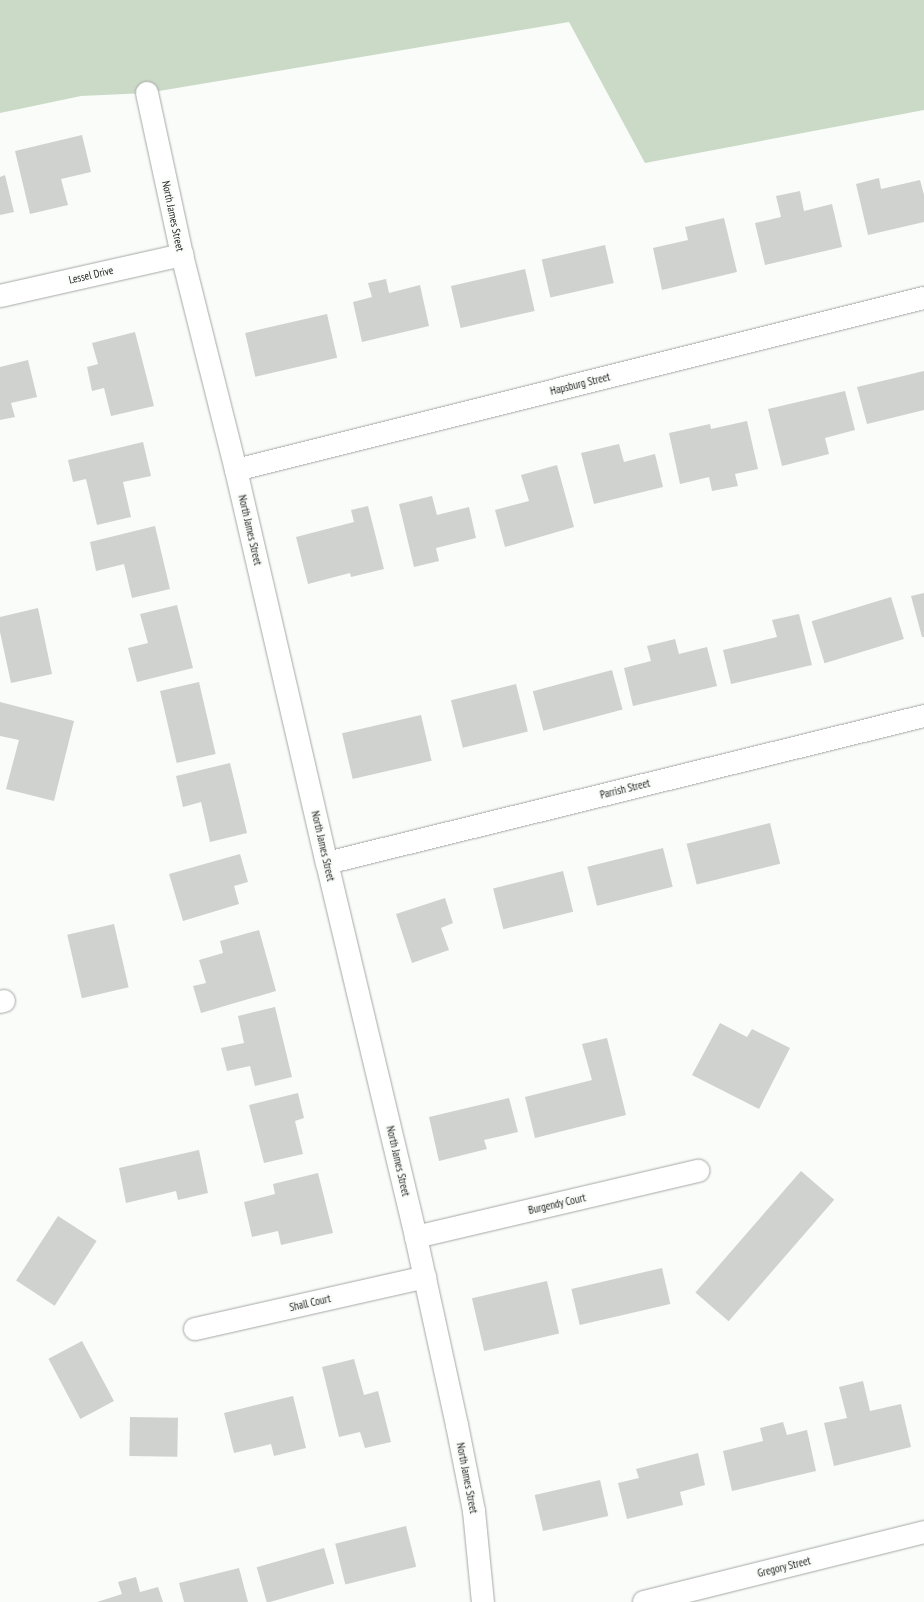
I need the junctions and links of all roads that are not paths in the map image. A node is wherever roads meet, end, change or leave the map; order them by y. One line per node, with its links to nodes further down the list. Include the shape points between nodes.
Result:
1 (147, 93): 2 (street, North James Street)
2 (182, 255): 3 (street, Lessel Drive); 5 (street, North James Street)
3 (0, 296)
4 (924, 298): 5 (street, Hapsburg Street)
5 (236, 470): 7 (street, North James Street)
6 (924, 716): 7 (street, Parrish Street)
7 (327, 863): 9 (street, North James Street)
8 (698, 1171): 9 (street, Burgendy Court)
9 (416, 1238): 10 (street, North James Street)
10 (425, 1277): 11 (street, Shall Court); 13 (street, North James Street, via 474,1511)
11 (196, 1329)
12 (924, 1532): 14 (street, Gregory Street)
13 (483, 1602)
14 (644, 1602)

